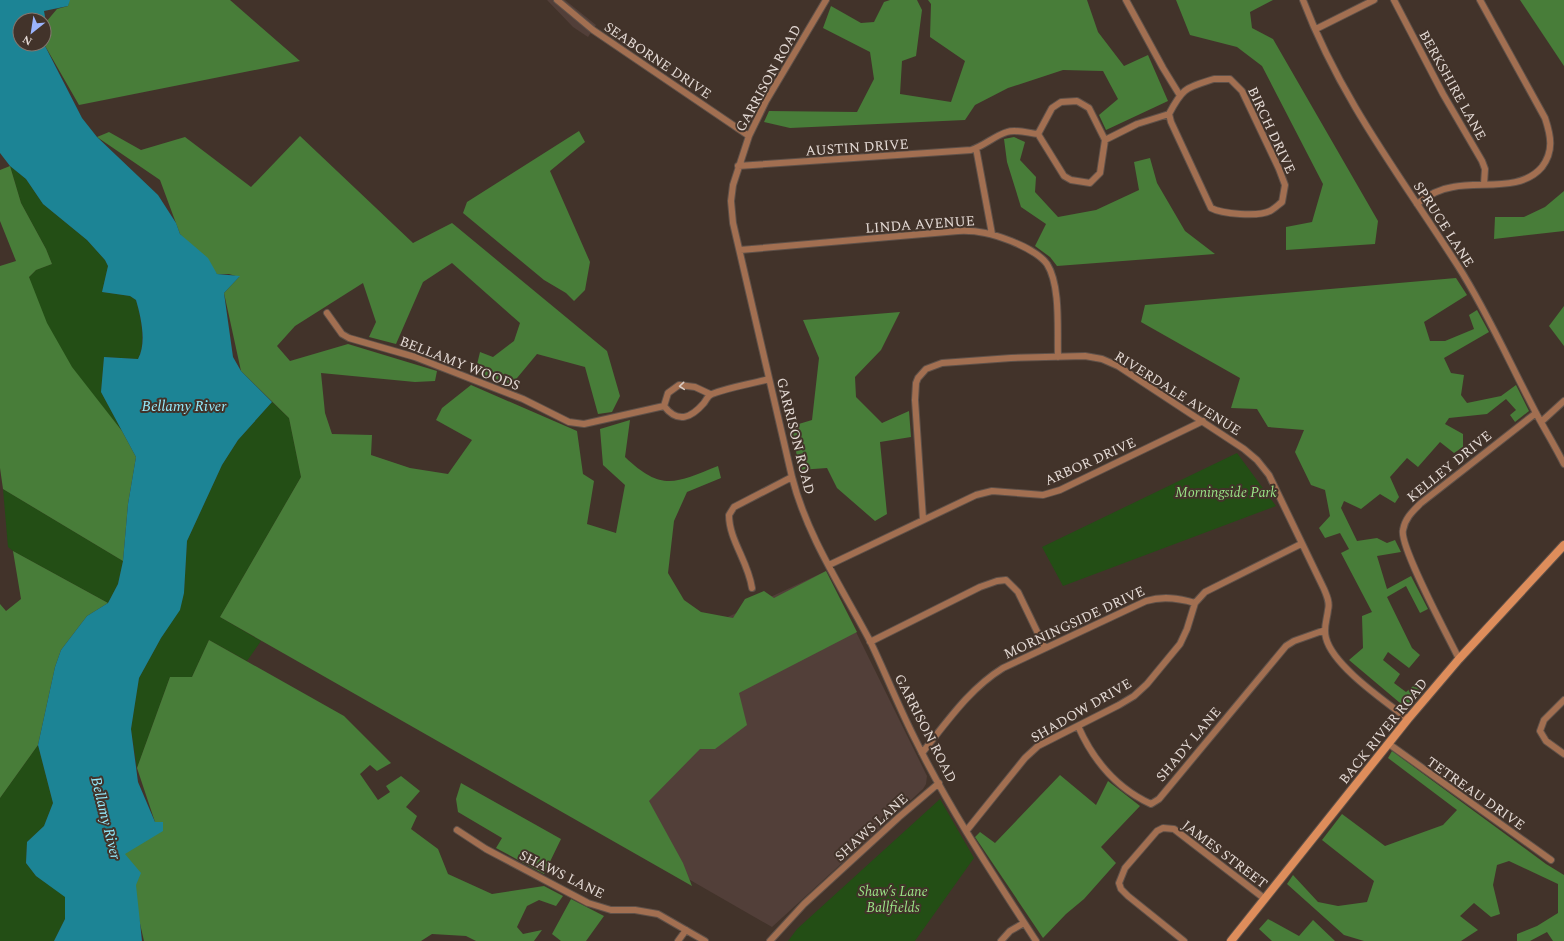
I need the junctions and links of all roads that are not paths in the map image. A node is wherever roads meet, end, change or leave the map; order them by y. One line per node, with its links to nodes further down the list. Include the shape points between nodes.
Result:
1 (557, 0): 12 (street, SEABORNE DRIVE, via 593,30)
2 (826, 0): 12 (street, GARRISON ROAD)
3 (1126, 0): 9 (street)
4 (1303, 0): 8 (street, SPRUCE LANE)
5 (1374, 0): 8 (street)
6 (1394, 0): 16 (street, BERKSHIRE LANE, via 1443,94 1482,161 1485,169)
7 (1480, 0): 16 (street, via 1545,118 1551,135 1547,161 1536,174 1520,182)
8 (1316, 29): 17 (street, SPRUCE LANE, via 1327,57 1351,103)
9 (1179, 94): 10 (street); 10 (street, BIRCH DRIVE, via 1188,87 1214,79 1230,79 1242,91 1279,169 1284,185 1282,202 1269,212 1252,214 1218,212 1210,208)
10 (1169, 114): 13 (street, via 1137,124)
11 (1038, 134): 13 (street, via 1052,108 1061,102 1077,101 1089,108); 13 (street, via 1064,176 1080,183 1090,183 1100,173); 14 (street, AUSTIN DRIVE, via 1006,132)
12 (748, 136): 15 (street, GARRISON ROAD)
13 (1105, 140)
14 (976, 148): 15 (street, AUSTIN DRIVE, via 948,153); 18 (street)
15 (738, 166): 19 (street, GARRISON ROAD, via 731,201 733,223)
16 (1484, 184): 17 (street, via 1452,187 1427,196)
17 (1417, 204): 26 (street, SPRUCE LANE, via 1476,296)
18 (992, 234): 19 (street, LINDA AVENUE, via 976,230 958,231); 21 (street, LINDA AVENUE, via 1026,247 1046,263 1055,290)
19 (740, 250): 22 (street, GARRISON ROAD)
20 (326, 313): 25 (street, BELLAMY WOODS, via 342,334 349,338 421,359 523,399 569,422 593,422)
21 (1058, 357): 27 (street, RIVERDALE AVENUE, via 1085,356 1112,363); 31 (street, RIVERDALE AVENUE, via 942,363 926,369 918,378 914,400)
22 (769, 380): 23 (street); 30 (street, GARRISON ROAD)
23 (710, 394): 25 (street, one-way to 25, via 694,387 679,385 668,393); 25 (street, via 688,417 680,418 673,415)
24 (1564, 401): 28 (street)
25 (664, 406)
26 (1536, 413): 28 (street, SPRUCE LANE); 40 (street, KELLEY DRIVE, via 1421,503 1409,515 1402,531 1412,564)
27 (1203, 421): 31 (street, ARBOR DRIVE, via 1060,490 1043,495 992,491 976,495); 32 (street, RIVERDALE AVENUE, via 1244,449 1269,475)
28 (1541, 422): 29 (street, SPRUCE LANE)
29 (1564, 464)
30 (792, 477): 34 (street, GARRISON ROAD, via 802,507); 35 (street, via 734,506 729,514 731,531 750,574)
31 (923, 519): 34 (street, ARBOR DRIVE)
32 (1301, 544): 36 (street, via 1220,583 1205,592); 37 (street, via 1328,601)
33 (1564, 545): 40 (street, BACK RIVER ROAD)
34 (829, 565): 38 (street, GARRISON ROAD)
35 (752, 588)
36 (1195, 603): 39 (street, MORNINGSIDE DRIVE, via 1175,598 1154,598); 43 (street, SHADOW DRIVE, via 1180,644 1146,684 1134,696)
37 (1325, 630): 42 (street, via 1331,650 1344,666); 43 (street, SHADY LANE, via 1286,646 1159,799 1151,804 1135,797 1109,775 1087,747)
38 (870, 642): 39 (street, via 980,587 997,580 1006,580 1018,592); 45 (street, GARRISON ROAD)
39 (1045, 648): 45 (street, MORNINGSIDE DRIVE, via 988,677 964,701)
40 (1459, 659): 42 (street, BACK RIVER ROAD)
41 (1564, 700): 46 (street, via 1544,720 1540,731 1546,741)
42 (1408, 719): 44 (street, BACK RIVER ROAD)
43 (1078, 726): 49 (street, SHADOW DRIVE, via 1038,746 1025,758)
44 (1388, 744): 50 (street, TETREAU DRIVE); 51 (street, BACK RIVER ROAD)
45 (922, 753): 47 (street, GARRISON ROAD)
46 (1564, 754)
47 (939, 783): 49 (street, GARRISON ROAD); 56 (street, SHAWS LANE, via 804,904)
48 (457, 830): 53 (street, SHAWS LANE, via 486,849 588,903 611,910 647,911 658,914)
49 (967, 830): 52 (street, GARRISON ROAD)
50 (1551, 860)
51 (1265, 899): 59 (street, JAMES STREET, via 1174,829 1163,828 1157,831 1125,868 1119,883 1128,896); 60 (street, BACK RIVER ROAD)
52 (1024, 923): 57 (street); 58 (street, GARRISON ROAD)
53 (686, 930): 54 (street); 55 (street, SHAWS LANE)
54 (678, 941)
55 (705, 941)
56 (770, 941)
57 (1000, 941)
58 (1036, 941)
59 (1184, 941)
60 (1231, 941)

